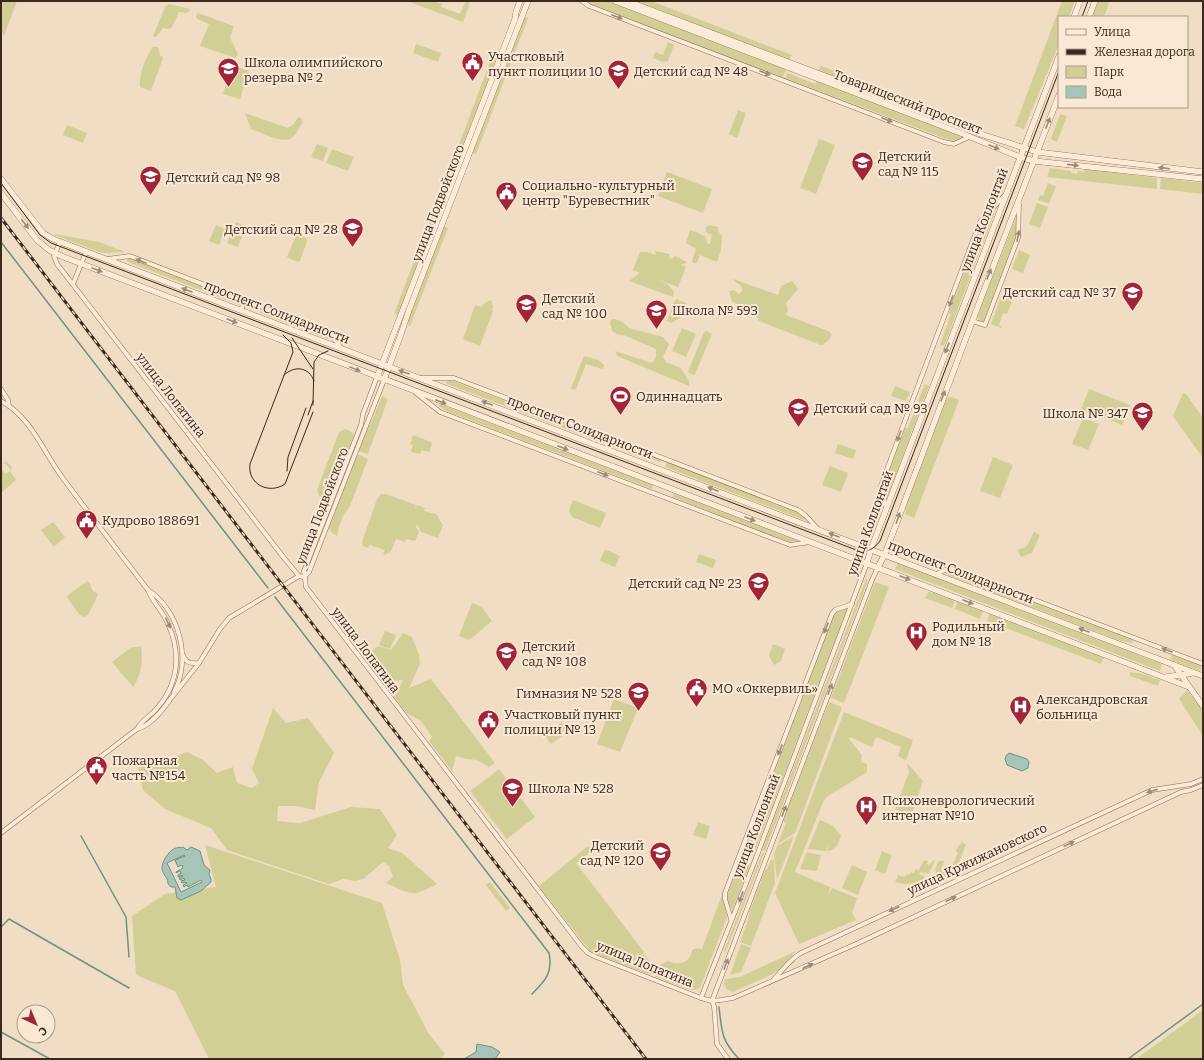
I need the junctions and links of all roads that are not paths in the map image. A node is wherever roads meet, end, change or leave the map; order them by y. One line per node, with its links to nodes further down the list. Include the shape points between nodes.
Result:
1 (520, 1): 33 (main road, улица Подвойского, via 515,20)
2 (528, 1): 34 (main road, улица Подвойского)
3 (582, 1): 12 (street, one-way to 12, via 589,6 944,142 954,144)
4 (615, 1): 12 (main road, Товарищеский проспект)
5 (627, 1): 13 (main road, Товарищеский проспект, via 965,129)
6 (1080, 1): 8 (main road)
7 (1095, 1): 9 (main road)
8 (1074, 16)
9 (1089, 16)
10 (1058, 59): 13 (main road, улица Коллонтай)
11 (1058, 98): 14 (main road, улица Коллонтай, one-way to 11)
12 (969, 137): 15 (main road, Товарищеский проспект, one-way to 15)
13 (1024, 148): 14 (main road, Товарищеский проспект); 15 (main road, улица Коллонтай)
14 (1037, 152): 16 (main road, улица Коллонтай); 17 (main road, Товарищеский проспект, one-way to 14)
15 (1020, 157): 16 (main road, Товарищеский проспект); 21 (main road, улица Коллонтай)
16 (1034, 161): 19 (main road, Товарищеский проспект, one-way to 19); 22 (main road, улица Коллонтай)
17 (1203, 172)
18 (1, 179): 23 (main road, проспект Солидарности, via 43,233)
19 (1203, 179)
20 (1, 193): 25 (main road, проспект Солидарности, one-way to 25, via 37,240)
21 (1006, 194): 42 (main road, улица Коллонтай, one-way to 42); 42 (street, one-way to 42, via 980,222 882,482 881,490)
22 (1019, 201): 31 (main road, улица Коллонтай, one-way to 22); 31 (street, one-way to 22, via 985,325 1018,238)
23 (60, 242): 24 (main road, проспект Солидарности); 25 (street)
24 (86, 252): 26 (main road, проспект Солидарности); 27 (street)
25 (56, 253): 27 (main road, проспект Солидарности); 28 (street, улица Лопатина, via 54,260)
26 (106, 259): 29 (street, one-way to 26, via 130,256); 30 (main road, проспект Солидарности, one-way to 26)
27 (82, 264): 28 (street); 35 (main road, проспект Солидарности, one-way to 35)
28 (73, 284): 50 (street, улица Лопатина)
29 (245, 300): 30 (street); 32 (street, via 330,333)
30 (241, 310): 32 (main road, проспект Солидарности)
31 (972, 321): 46 (main road, улица Коллонтай, one-way to 31)
32 (341, 348): 33 (main road, проспект Солидарности)
33 (382, 364): 34 (main road, проспект Солидарности); 35 (main road, улица Подвойского)
34 (389, 366): 36 (main road, проспект Солидарности, one-way to 34); 37 (main road, улица Подвойского)
35 (377, 377): 37 (main road, проспект Солидарности); 51 (street, улица Подвойского, via 361,425 304,570)
36 (420, 378): 43 (main road, проспект Солидарности, one-way to 36); 43 (street, via 454,378 798,510)
37 (384, 380): 39 (main road, проспект Солидарности); 51 (street, улица Подвойского, via 309,572)
38 (1, 389): 41 (street)
39 (414, 392): 44 (main road, проспект Солидарности, one-way to 44); 44 (street, one-way to 44, via 440,412 777,541 790,545)
40 (1, 402): 41 (street)
41 (9, 406): 52 (street, via 28,424 61,476)
42 (886, 510): 45 (main road, улица Коллонтай)
43 (818, 529): 45 (main road, проспект Солидарности, one-way to 43)
44 (812, 542): 47 (main road, проспект Солидарности)
45 (871, 549): 46 (main road, проспект Солидарности); 47 (main road, улица Коллонтай)
46 (885, 554): 48 (main road, улица Коллонтай); 49 (main road, проспект Солидарности)
47 (867, 563): 48 (main road, проспект Солидарности); 53 (street, улица Коллонтай)
48 (878, 567): 61 (main road, проспект Солидарности, one-way to 61); 76 (street, улица Коллонтай, one-way to 48)
49 (936, 574): 56 (main road, проспект Солидарности, one-way to 49); 57 (street, one-way to 49, via 953,569)
50 (299, 576): 51 (street); 55 (street, via 229,618)
51 (304, 577): 75 (street, улица Лопатина, via 312,596 582,947 596,957)
52 (148, 590): 54 (street, via 173,619); 65 (street, one-way to 65, via 150,598 164,615 170,629 176,651 176,666 172,683 163,701)
53 (852, 604): 71 (street, улица Коллонтай, one-way to 71); 71 (street, one-way to 71, via 833,612 810,669 725,893)
54 (182, 651): 55 (street, via 187,661); 63 (street, via 180,675)
55 (199, 663): 63 (street)
56 (1174, 664): 58 (main road, проспект Солидарности); 59 (main road)
57 (1203, 664)
58 (1193, 672): 59 (main road); 60 (main road, проспект Солидарности)
59 (1181, 674): 61 (main road); 62 (main road)
60 (1203, 676)
61 (1164, 678): 62 (main road, проспект Солидарности)
62 (1189, 687): 64 (main road)
63 (168, 702): 65 (street, via 143,728)
64 (1203, 706)
65 (137, 729): 70 (street)
66 (1203, 779): 68 (street, улица Кржижановского)
67 (1203, 785): 69 (street, улица Кржижановского)
68 (1172, 787): 69 (street, via 1175,791); 72 (street, улица Кржижановского, one-way to 72, via 1152,790 1137,796 852,928 796,956)
69 (1174, 796): 73 (street, улица Кржижановского, one-way to 69)
70 (1, 833)
71 (731, 919): 75 (street, улица Коллонтай)
72 (785, 968): 73 (street); 74 (street, улица Кржижановского)
73 (788, 975): 74 (street, улица Кржижановского)
74 (772, 980): 76 (street, улица Кржижановского, via 732,998)
75 (701, 998): 76 (street, улица Лопатина)
76 (712, 1001): 77 (street, via 719,1048)
77 (728, 1059)

